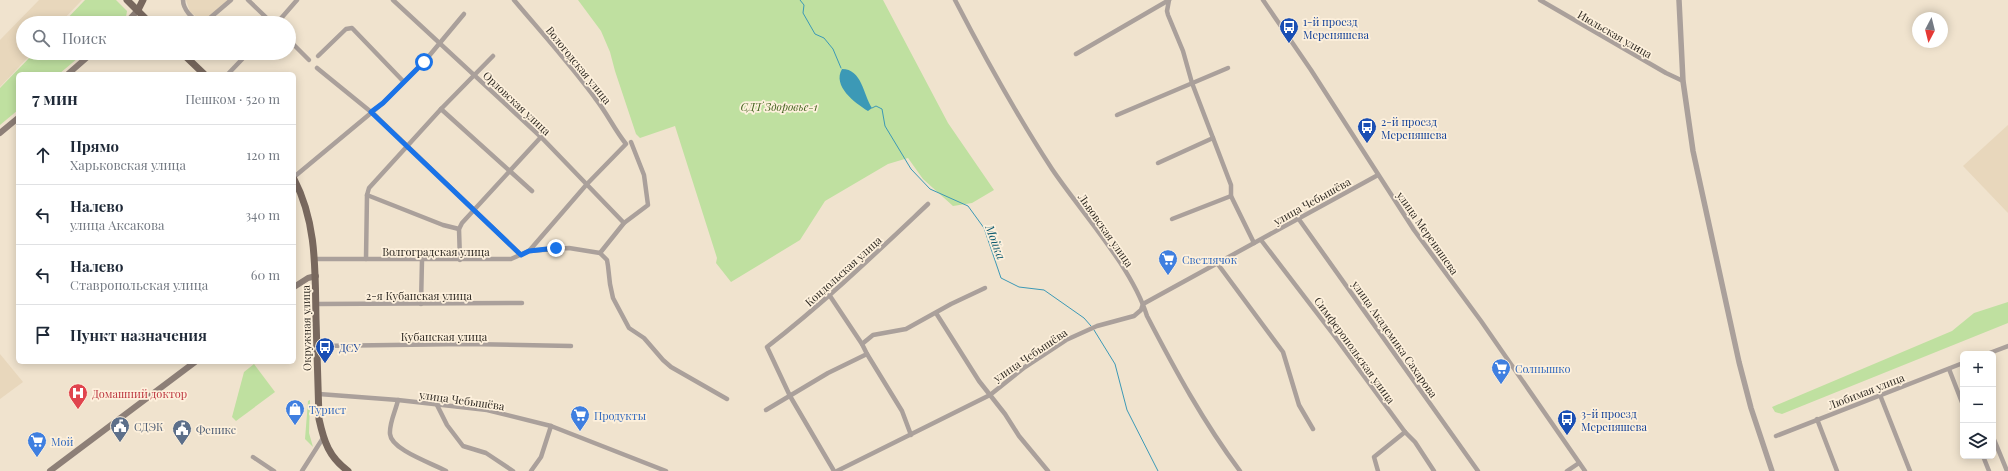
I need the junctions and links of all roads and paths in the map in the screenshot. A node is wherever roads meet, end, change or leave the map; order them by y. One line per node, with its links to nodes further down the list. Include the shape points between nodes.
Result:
1 (127, 0): 14 (main road)
2 (143, 0): 14 (main road)
3 (231, 0): 19 (street)
4 (248, 0): 20 (street)
5 (296, 0): 21 (street)
6 (393, 0): 22 (street, Орловская улица)
7 (514, 0): 47 (street, Вологодская улица, via 607,113 615,130)
8 (955, 0): 81 (street, Львовская улица, via 1009,101 1052,168 1118,260)
9 (1169, 0): 24 (street); 39 (street, via 1166,11 1183,51)
10 (1263, 0): 51 (street, улица Мереняшева)
11 (1540, 0): 38 (street, Июльская улица)
12 (1679, 0): 38 (street)
13 (183, 3): 18 (street)
14 (138, 10): 16 (main road); 17 (main road)
15 (464, 14): 22 (street)
16 (132, 16)
17 (144, 16)
18 (191, 16)
19 (213, 16)
20 (265, 16)
21 (283, 16)
22 (439, 43): 36 (street, Орловская улица); 37 (street, via 424,62)
23 (296, 47): 30 (street)
24 (1076, 54)
25 (318, 56): 37 (street, via 346,29 352,28)
26 (493, 56): 36 (street)
27 (84, 60): 33 (main road)
28 (189, 60): 34 (main road)
29 (241, 60): 35 (street)
30 (309, 60)
31 (317, 68): 41 (street)
32 (1228, 68): 39 (street)
33 (70, 72)
34 (202, 72)
35 (230, 72)
36 (473, 75): 40 (street); 45 (street, Орловская улица)
37 (403, 81): 41 (street)
38 (1682, 81): 129 (street, via 1693,151 1739,362)
39 (1192, 83): 42 (street); 46 (street)
40 (441, 109): 48 (street); 50 (street)
41 (371, 112): 48 (street); 52 (street)
42 (1117, 115)
43 (16, 120): 44 (main road)
44 (0, 133)
45 (541, 137): 50 (street); 54 (street, Орловская улица)
46 (1212, 138): 49 (street); 57 (street, via 1231,185)
47 (628, 143): 54 (street, Волгоградская улица); 62 (street, Вологодская улица, via 644,175 648,205)
48 (407, 146): 56 (street, via 372,185); 59 (street)
49 (1158, 162)
50 (509, 170): 55 (street); 59 (street)
51 (1378, 175): 60 (street, улица Чебышёва); 111 (street, улица Мереняшева)
52 (296, 176)
53 (296, 183): 69 (main road, Окружная улица, via 307,209 313,233)
54 (587, 184): 62 (street, Орловская улица); 66 (street, Волгоградская улица)
55 (532, 191)
56 (367, 195): 63 (street, via 443,226); 70 (street)
57 (1231, 196): 61 (street); 65 (street)
58 (928, 204): 77 (street, Кондольская улица)
59 (474, 210): 63 (street); 68 (street)
60 (1298, 218): 64 (street, улица Чебышёва); 126 (street, улица Академика Сахарова)
61 (1172, 219)
62 (624, 223): 67 (street)
63 (459, 229): 72 (street)
64 (1261, 240): 65 (street, улица Чебышёва); 104 (street, Симферопольская улица)
65 (1254, 243): 73 (street, улица Чебышёва)
66 (529, 251): 67 (street, via 569,248); 68 (street, Волгоградская улица)
67 (600, 253): 97 (street, via 607,260 613,298 629,328 644,338 671,366)
68 (521, 255): 72 (street, Волгоградская улица, via 504,260)
69 (315, 259): 70 (street, Волгоградская улица); 74 (main road, Окружная улица)
70 (366, 259): 71 (street, Волгоградская улица)
71 (422, 260): 72 (street, Волгоградская улица); 80 (street)
72 (460, 260)
73 (1217, 263): 81 (street, улица Чебышёва); 103 (street, via 1283,352 1299,405)
74 (316, 276): 75 (main road); 79 (main road, Окружная улица)
75 (296, 286)
76 (985, 288): 82 (street)
77 (830, 296): 83 (street); 95 (street, Кондольская улица, via 767,347)
78 (522, 303): 80 (street, 2-я Кубанская улица)
79 (316, 304): 80 (street, 2-я Кубанская улица); 84 (main road, Окружная улица)
80 (421, 304)
81 (1144, 304): 93 (street, улица Чебышёва, via 1134,316 1098,326 1059,344 1006,380); 123 (street, Львовская улица, via 1147,316 1192,399 1216,439)
82 (936, 312): 83 (street, via 906,329 873,335); 93 (street)
83 (862, 344): 88 (street)
84 (317, 346): 85 (street, Кубанская улица); 92 (main road, Окружная улица)
85 (571, 346)
86 (2008, 346): 87 (street)
87 (1995, 351)
88 (867, 354): 95 (street); 105 (street, via 902,411)
89 (192, 364): 112 (main road)
90 (1960, 364): 91 (street, Любимая улица)
91 (1949, 369): 94 (street, Любимая улица); 96 (street)
92 (318, 394): 98 (street, улица Чебышёва); 107 (main road, Окружная улица)
93 (990, 395): 105 (street, улица Чебышёва); 122 (street, via 1018,436)
94 (1880, 395): 101 (street, Любимая улица); 131 (street)
95 (790, 396): 100 (street); 120 (street)
96 (1960, 397)
97 (727, 399)
98 (398, 400): 99 (street, улица Чебышёва); 116 (street, via 390,430 392,440 404,450)
99 (437, 404): 102 (street, улица Чебышёва, via 487,410); 117 (street, via 447,425 463,446 486,453)
100 (766, 410)
101 (1818, 419): 106 (street, Любимая улица); 130 (street)
102 (551, 426): 118 (street, via 541,457); 119 (street, улица Чебышёва)
103 (1312, 429)
104 (1405, 432): 124 (street, via 1374,457); 125 (street, Симферопольская улица, via 1415,442)
105 (911, 435): 121 (street, улица Чебышёва)
106 (1776, 436)
107 (323, 438): 114 (street); 115 (main road, Окружная улица, via 333,458)
108 (1996, 444): 133 (street)
109 (253, 457): 113 (street)
110 (1984, 459): 132 (street)
111 (1579, 463): 127 (street); 128 (street, улица Мереняшева)
112 (50, 471)
113 (274, 471)
114 (302, 471)
115 (348, 471)
116 (446, 471)
117 (513, 471)
118 (531, 471)
119 (666, 471)
120 (834, 471)
121 (838, 471)
122 (1048, 471)
123 (1240, 471)
124 (1378, 471)
125 (1434, 471)
126 (1478, 471)
127 (1567, 471)
128 (1585, 471)
129 (1772, 471)
130 (1838, 471)
131 (1910, 471)
132 (1989, 471)
133 (2007, 471)

